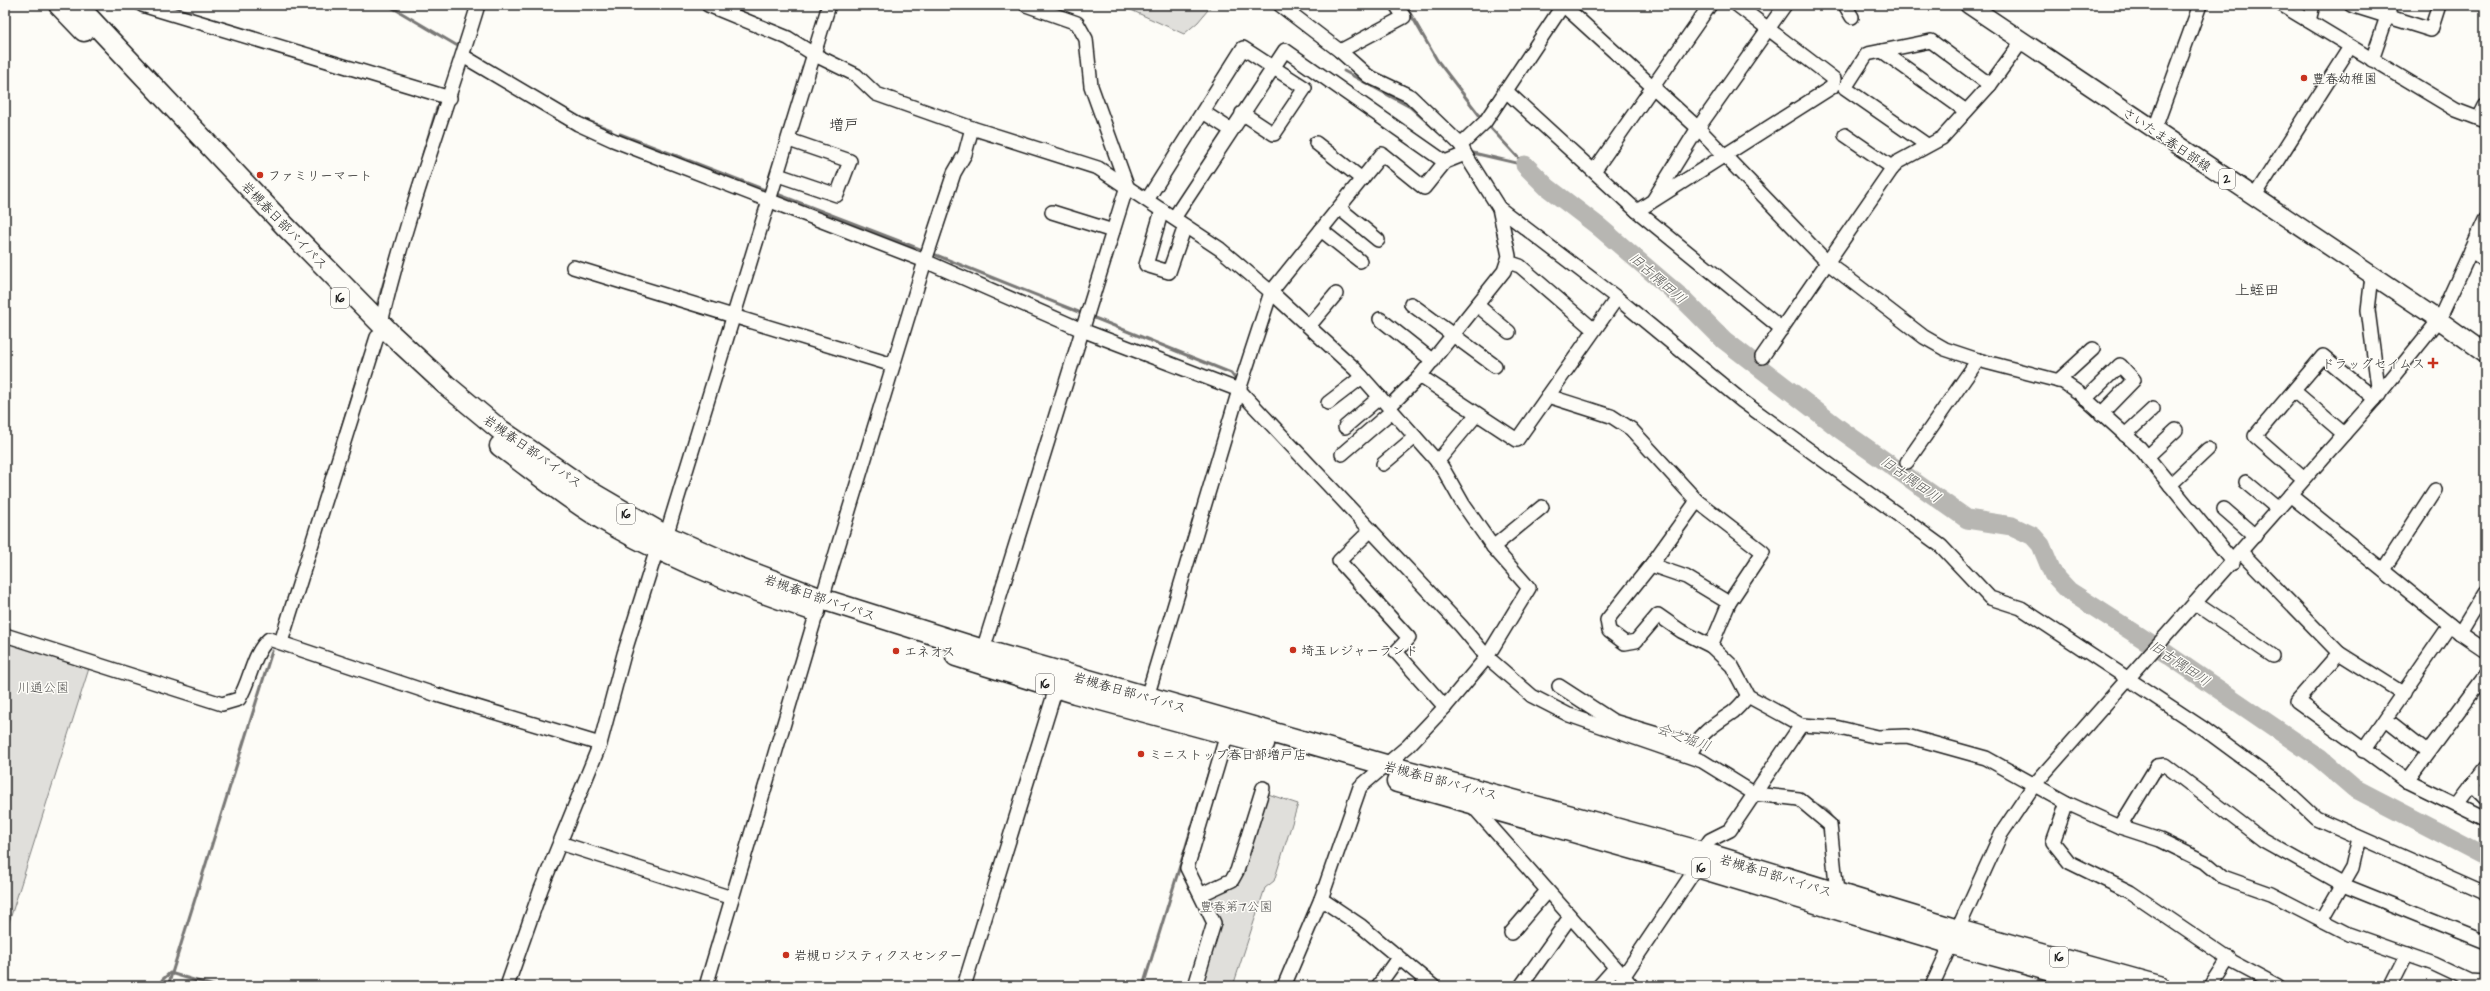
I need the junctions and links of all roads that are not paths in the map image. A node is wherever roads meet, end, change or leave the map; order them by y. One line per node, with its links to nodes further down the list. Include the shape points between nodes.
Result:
1 (142, 5): 35 (street)
2 (478, 5): 29 (street)
3 (708, 5): 28 (street, via 788,38)
4 (829, 5): 28 (street)
5 (1026, 5): 56 (street, via 1077,23 1086,39 1091,86)
6 (1280, 5): 26 (street)
7 (1396, 5): 26 (street, via 1404,18)
8 (1563, 5): 33 (street); 34 (street)
9 (1710, 5): 33 (street)
10 (1737, 5): 23 (street)
11 (1785, 5): 23 (street)
12 (1845, 5): 21 (street)
13 (1968, 5): 24 (main road, さいたま春日部線 / 2)
14 (2200, 5): 44 (street)
15 (2282, 5): 22 (street)
16 (2313, 5): 22 (street)
17 (2351, 5): 20 (street)
18 (2439, 5): 20 (street, via 2431,30 2393,20)
19 (67, 6): 90 (highway, 岩槻春日部バイパス / 16)
20 (2389, 10): 30 (street)
21 (1852, 18)
22 (2309, 21): 25 (street)
23 (1768, 27): 42 (street); 50 (street, via 1834,79 1832,87)
24 (2022, 41): 32 (street); 44 (main road, さいたま春日部線 / 2)
25 (2350, 47): 30 (street); 57 (street)
26 (1340, 51): 49 (street, via 1368,76 1410,96)
27 (1882, 51): 32 (street, via 1931,41); 37 (street); 48 (street, via 1867,54 1845,88)
28 (815, 55): 41 (street, via 856,75 876,94); 46 (street)
29 (463, 56): 35 (street); 58 (street, via 578,124)
30 (2372, 60): 40 (street, via 2456,110)
31 (1273, 67): 38 (street, via 1243,48); 39 (street); 39 (street, via 1305,88 1292,108 1274,134); 51 (street, via 1285,50)
32 (1990, 85): 37 (street)
33 (1655, 87): 42 (street); 53 (street)
34 (1505, 90): 49 (street); 53 (street)
35 (450, 98): 90 (street, via 395,264)
36 (2485, 106): 40 (street)
37 (1966, 111): 48 (street, via 1942,138)
38 (1203, 112): 43 (street); 59 (street)
39 (1242, 113): 43 (street)
40 (2482, 120)
41 (972, 128): 56 (street, via 1098,168); 73 (street, via 965,154 954,173)
42 (1698, 128): 50 (street); 60 (street)
43 (1231, 130): 66 (street)
44 (2154, 131): 57 (main road, さいたま春日部線 / 2)
45 (1845, 135): 52 (street)
46 (789, 140): 54 (street); 54 (street, via 850,161 837,196)
47 (1316, 144): 55 (street)
48 (1927, 145): 52 (street, via 1896,163)
49 (1463, 150): 51 (street); 62 (street)
50 (1724, 156): 60 (street); 77 (street)
51 (1445, 162): 55 (street, via 1424,188 1382,154)
52 (1893, 168): 77 (street)
53 (1594, 171): 64 (street)
54 (778, 175): 58 (street)
55 (1362, 179): 61 (street)
56 (1127, 186): 59 (street); 70 (street)
57 (2254, 197): 79 (main road, さいたま春日部線 / 2)
58 (770, 200): 73 (street); 85 (street)
59 (1147, 200): 63 (street)
60 (1652, 202): 64 (street)
61 (1339, 208): 69 (street); 71 (street)
62 (1499, 208): 76 (street); 82 (street)
63 (1162, 210): 66 (street); 68 (street, via 1146,265 1169,272)
64 (1637, 211): 89 (street)
65 (1052, 212): 70 (street)
66 (1174, 218): 68 (street)
67 (2485, 220): 72 (street)
68 (1185, 226): 80 (street, via 1220,249)
69 (1321, 230): 74 (street); 80 (street)
70 (1113, 231): 91 (street)
71 (1378, 240)
72 (2471, 250): 75 (street); 87 (street)
73 (925, 261): 91 (street); 100 (street)
74 (1360, 261)
75 (2485, 261)
76 (1508, 262): 84 (street, via 1504,272); 92 (street, via 1520,266)
77 (1828, 263): 89 (street); 98 (street, via 1924,337 1945,349)
78 (573, 267): 85 (street)
79 (2372, 276): 87 (main road, さいたま春日部線 / 2); 109 (street, via 2368,310)
80 (1271, 292): 88 (street); 105 (street)
81 (1336, 294): 88 (street)
82 (1617, 298): 92 (street); 158 (street, via 1742,401 1941,546 1990,598 2021,608)
83 (1411, 304): 94 (street)
84 (1477, 304): 93 (street); 94 (street)
85 (733, 316): 100 (street); 138 (street)
86 (1380, 319): 99 (street)
87 (2439, 320): 96 (main road, さいたま春日部線 / 2); 109 (street)
88 (1309, 326): 103 (street)
89 (1782, 329): 97 (street)
90 (379, 330): 138 (highway, 岩槻春日部バイパス / 16, via 499,429); 150 (street)
91 (1082, 330): 105 (street); 152 (street)
92 (1594, 330): 107 (street)
93 (1509, 332)
94 (1453, 335): 99 (street); 101 (street)
95 (2092, 349): 104 (street)
96 (2485, 354)
97 (1762, 357)
98 (1978, 360): 104 (street); 125 (street)
99 (1433, 361): 102 (street)
100 (893, 365): 146 (street)
101 (1495, 366)
102 (1420, 376): 112 (street); 114 (street)
103 (1362, 377): 108 (street); 111 (street)
104 (2058, 381): 110 (street)
105 (1239, 390): 136 (street); 163 (street)
106 (2294, 391): 109 (street, via 2323,356); 118 (street); 127 (street, via 2255,436)
107 (1548, 396): 114 (street, via 1516,440); 132 (street, via 1611,416 1631,429)
108 (1380, 397): 112 (street); 116 (street)
109 (2377, 397): 118 (street)
110 (2085, 399): 115 (street); 115 (street, via 2120,365 2134,380)
111 (1328, 403)
112 (1390, 409): 120 (street); 122 (street)
113 (2153, 410): 119 (street)
114 (1477, 414): 124 (street)
115 (2101, 414): 119 (street)
116 (1345, 427)
117 (2176, 430): 123 (street)
118 (2344, 434): 127 (street)
119 (2125, 436): 123 (street)
120 (1415, 437): 124 (street); 126 (street)
121 (2208, 449): 129 (street)
122 (1342, 454)
123 (2147, 457): 129 (street)
124 (1437, 462): 139 (street)
125 (1907, 462)
126 (1383, 464)
127 (2304, 479): 131 (street)
128 (2246, 482): 135 (street)
129 (2170, 485): 140 (street)
130 (2435, 490): 142 (street)
131 (2290, 495): 135 (street); 142 (street)
132 (1697, 501): 141 (street); 144 (street, via 1763,552)
133 (1542, 507): 139 (street)
134 (2224, 509): 137 (street)
135 (2278, 509): 137 (street)
136 (1371, 530): 156 (street); 164 (street, via 1339,561 1408,638 1396,652)
137 (2255, 536): 140 (street)
138 (662, 542): 146 (highway, 岩槻春日部バイパス / 16, via 776,598); 169 (street, via 624,654)
139 (1493, 547): 156 (street, via 1529,588)
140 (2237, 557): 145 (street); 154 (street)
141 (1651, 565): 144 (street, via 1686,577); 151 (street, via 1607,620 1609,631 1625,643 1636,640 1658,615 1682,632)
142 (2383, 570): 147 (street)
143 (2485, 592): 148 (street)
144 (1729, 603): 151 (street)
145 (2196, 603): 155 (street); 158 (street)
146 (820, 606): 152 (highway, 岩槻春日部バイパス / 16); 160 (highway, 岩槻春日部バイパス / 16); 194 (street)
147 (2450, 625): 148 (street); 161 (street)
148 (2460, 633): 153 (street)
149 (5, 636): 150 (street, via 222,704 239,699 246,688 261,646 269,639)
150 (281, 642): 169 (street, via 437,695)
151 (1711, 646): 162 (street, via 1732,666)
152 (983, 650): 163 (highway, 岩槻春日部バイパス / 16)
153 (2485, 650)
154 (2339, 654): 161 (street); 171 (street, via 2297,701)
155 (2273, 656)
156 (1487, 657): 164 (street); 166 (street, via 1532,696 1569,715)
157 (2485, 675): 172 (street)
158 (2128, 680): 176 (street); 186 (street, via 2204,729 2284,788 2316,818)
159 (1559, 686): 166 (street)
160 (1056, 688): 168 (highway, 岩槻春日部バイパス / 16); 209 (street)
161 (2404, 694): 165 (street)
162 (1748, 696): 167 (street); 170 (street, via 1733,711 1718,720)
163 (1147, 697): 174 (highway, 岩槻春日部バイパス / 16)
164 (1445, 707): 174 (street)
165 (2386, 719): 171 (street); 172 (street)
166 (1604, 722): 170 (street, via 1613,721)
167 (1801, 724): 176 (street, via 1835,727 1878,737 1907,736 1936,743 1986,758); 179 (street)
168 (1227, 734): 174 (highway, 岩槻春日部バイパス / 16); 210 (street, via 1219,775 1187,868 1214,923)
169 (600, 744): 187 (street)
170 (1692, 750): 179 (street, via 1702,761)
171 (2363, 751): 175 (street)
172 (2428, 752): 175 (street)
173 (2485, 768): 177 (street)
174 (1379, 770): 181 (highway, 岩槻春日部バイパス / 16); 188 (highway, 岩槻春日部バイパス / 16); 195 (street, via 1360,787)
175 (2407, 781): 183 (street)
176 (2034, 785): 182 (street); 199 (street, via 2001,834)
177 (2472, 785): 180 (street); 183 (street)
178 (1263, 788): 191 (street, via 1232,880)
179 (1758, 789): 188 (street, via 1730,830 1710,840); 192 (street, via 1799,799 1830,825)
180 (2485, 798)
181 (1469, 803): 188 (highway, 岩槻春日部バイパス / 16); 190 (street)
182 (2067, 803): 185 (street); 203 (street, via 2053,842 2069,862 2130,892)
183 (2457, 805): 184 (street)
184 (2485, 819)
185 (2120, 826): 189 (street, via 2157,766 2165,765 2263,840); 197 (street, via 2160,840 2205,862 2223,877 2271,894)
186 (2359, 838): 189 (street, via 2352,868); 193 (street)
187 (560, 842): 194 (street); 207 (street)
188 (1700, 859): 192 (highway, 岩槻春日部バイパス / 16); 199 (highway, 岩槻春日部バイパス / 16); 204 (street)
189 (2343, 886): 197 (street); 200 (street)
190 (1547, 891): 196 (street); 198 (street)
191 (1204, 893)
192 (1837, 893): 199 (highway, 岩槻春日部バイパス / 16)
193 (2485, 893)
194 (732, 898): 208 (street)
195 (1321, 899): 202 (street, via 1361,926); 211 (street)
196 (1570, 917): 204 (street); 213 (street)
197 (2322, 920): 201 (street, via 2349,934)
198 (1511, 933)
199 (1955, 937): 215 (street); 216 (highway, 岩槻春日部バイパス / 16); 217 (highway, 岩槻春日部バイパス / 16)
200 (2485, 942)
201 (2407, 954): 205 (street, via 2470,981); 220 (street)
202 (1398, 958): 206 (street); 212 (street)
203 (2228, 958): 218 (street); 219 (street)
204 (1623, 977): 214 (street)
205 (2485, 982)
206 (1428, 984)
207 (507, 986)
208 (706, 986)
209 (964, 986)
210 (1196, 986)
211 (1284, 986)
212 (1378, 986)
213 (1521, 986)
214 (1600, 986)
215 (1932, 986)
216 (2106, 986)
217 (2159, 986)
218 (2211, 986)
219 (2278, 986)
220 (2392, 986)

